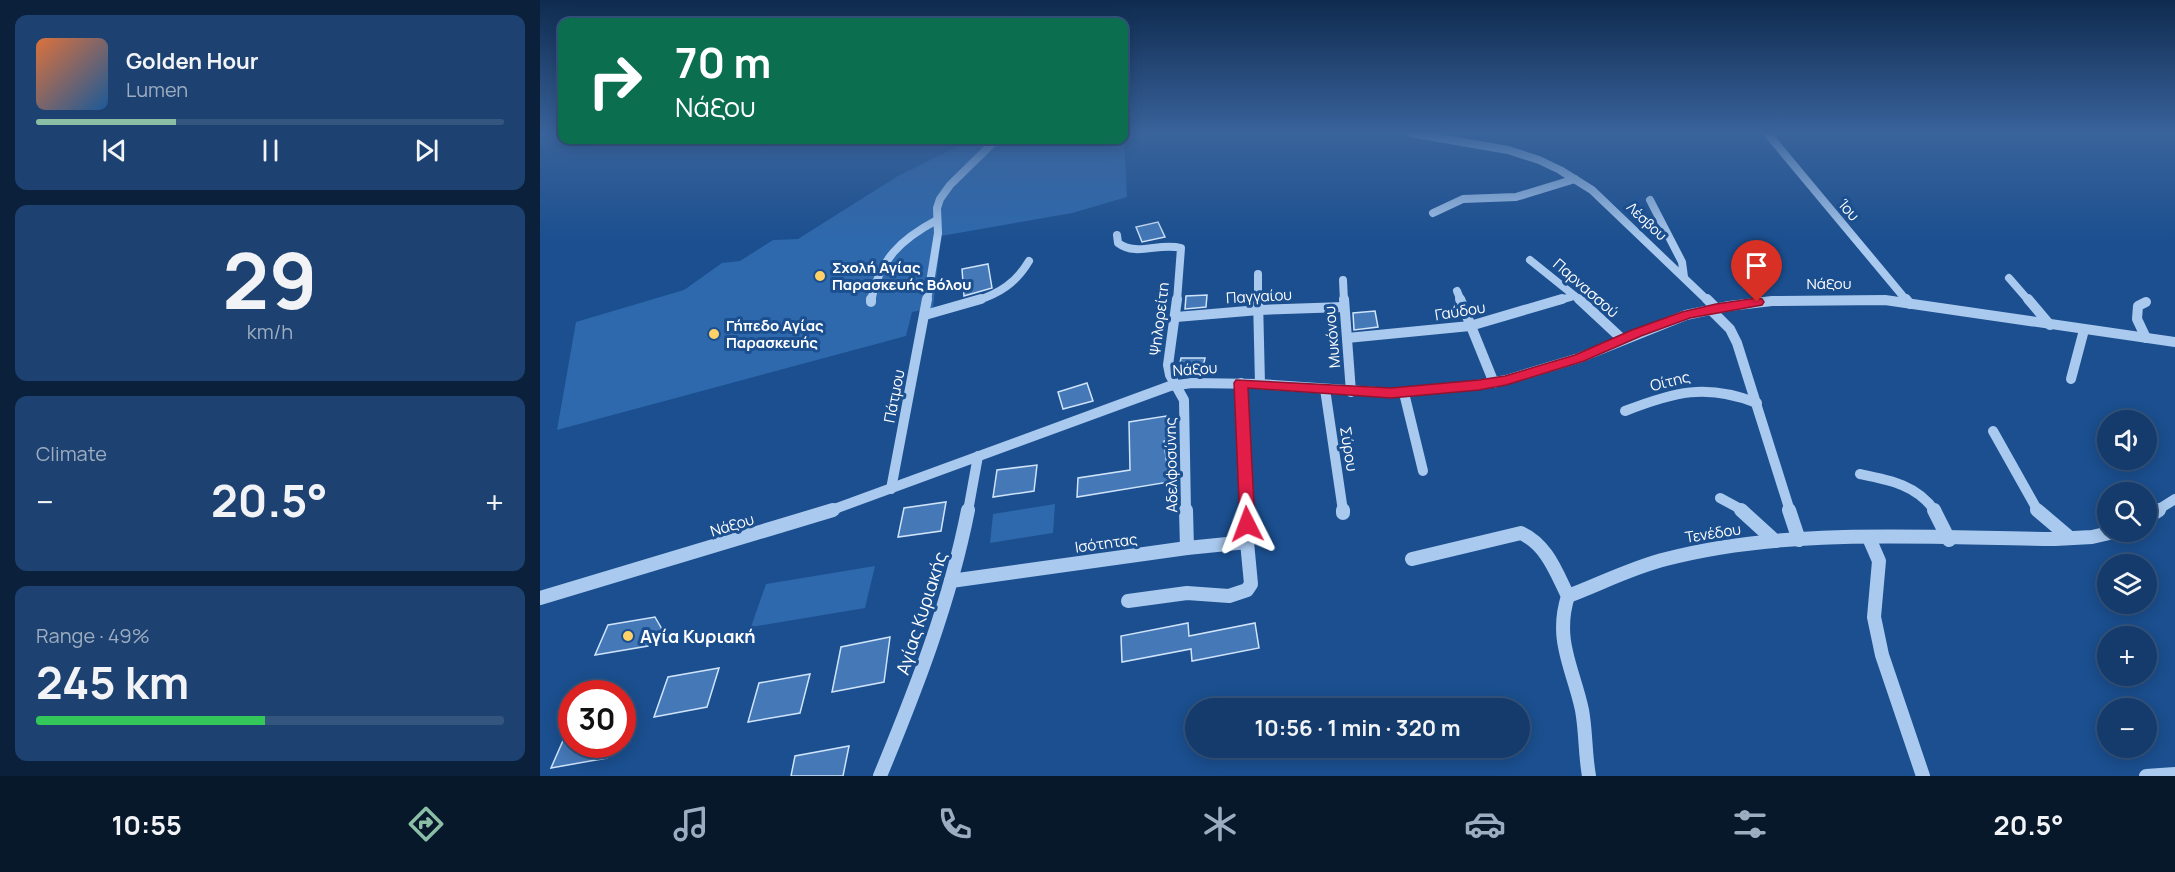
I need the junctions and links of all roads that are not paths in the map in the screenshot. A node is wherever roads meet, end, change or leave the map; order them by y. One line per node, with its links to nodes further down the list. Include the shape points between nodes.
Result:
1 (967, 169): 7 (street, Πάτμου, via 943,194)
2 (1556, 169): 4 (street, Λέσβου)
3 (1797, 169): 19 (street, Ίου)
4 (1575, 179): 6 (street, via 1516,197 1463,199); 12 (street, Λέσβου, via 1592,190)
5 (1650, 200): 12 (street, via 1682,262)
6 (1433, 213)
7 (937, 220): 17 (street, via 893,253 881,269); 23 (street, Πάτμου)
8 (1117, 235): 24 (street, Ψηλορείτη, via 1118,243 1125,248 1181,248)
9 (1530, 260): 16 (street, Παρνασσού)
10 (1029, 261): 23 (street, via 1018,281 1004,290)
11 (1258, 274): 22 (street)
12 (1684, 277): 21 (street, Λέσβου)
13 (2009, 278): 25 (street)
14 (1343, 279): 20 (street, Μυκόνου)
15 (1457, 291): 26 (street)
16 (1574, 296): 26 (street, Γαύδου); 30 (street, Παρνασσού)
17 (871, 302)
18 (2146, 302): 29 (street, via 2136,312)
19 (1910, 304): 21 (street, Νάξου, via 1797,300); 25 (street, Νάξου)
20 (1344, 307): 22 (street, Παγγαίου); 28 (street, Μυκόνου)
21 (1713, 308): 30 (street, Νάξου); 40 (street, Λέσβου, via 1730,329)
22 (1259, 310): 24 (street, Παγγαίου); 35 (street)
23 (925, 312): 46 (street, Πάτμου)
24 (1176, 317): 36 (street, Ψηλορείτη, via 1168,365)
25 (2050, 325): 27 (street, Νάξου)
26 (1470, 326): 28 (street, Γαύδου); 34 (street)
27 (2084, 330): 29 (street, Νάξου); 32 (street)
28 (1347, 338): 38 (street, Μυκόνου)
29 (2146, 338): 31 (street, Νάξου)
30 (1623, 339): 34 (street, Νάξου, via 1579,358)
31 (2175, 342)
32 (2071, 379)
33 (1241, 383): 35 (street, Νάξου); 36 (street, Νάξου); 57 (street)
34 (1494, 383): 39 (street, Νάξου)
35 (1260, 384): 37 (street, Νάξου)
36 (1176, 385): 43 (street, Νάξου); 58 (street, Αδελφοσύνης, via 1185,406)
37 (1325, 389): 38 (street, Νάξου); 50 (street, Σύρου)
38 (1351, 392): 39 (street, Νάξου)
39 (1404, 393): 44 (street)
40 (1757, 403): 41 (street, Οίτης, via 1721,391 1694,390 1670,394); 54 (street, Λέσβου)
41 (1625, 411)
42 (1993, 431): 53 (street, via 2035,508)
43 (978, 456): 46 (street, Νάξου); 60 (street, Αγίας Κυριακής)
44 (1423, 471)
45 (1860, 474): 55 (street, via 1912,487 1932,507)
46 (891, 489): 62 (street, Νάξου, via 738,540)
47 (1720, 498): 56 (street, via 1747,513)
48 (2175, 499): 49 (street)
49 (2157, 511)
50 (1343, 513)
51 (2097, 536): 53 (street, Τενέδου)
52 (1869, 538): 54 (street, Τενέδου); 55 (street, Τενέδου); 67 (street, via 1880,566 1874,617 1880,649)
53 (2070, 538): 55 (street, Τενέδου)
54 (1799, 540): 56 (street, Τενέδου)
55 (1949, 540)
56 (1775, 541): 61 (street, Τενέδου, via 1664,559)
57 (1248, 542): 58 (street, Ισότητας); 63 (street, via 1251,584 1247,590 1229,596 1188,593)
58 (1187, 548): 60 (street, Ισότητας)
59 (1412, 559): 61 (street, via 1521,533 1538,544)
60 (951, 581): 65 (street, Αγίας Κυριακής, via 914,693)
61 (1569, 596): 66 (street, via 1561,625 1581,708)
62 (540, 598)
63 (1128, 601)
64 (2175, 774): 68 (street)
65 (880, 776)
66 (1589, 776)
67 (1923, 776)
68 (2146, 776)

